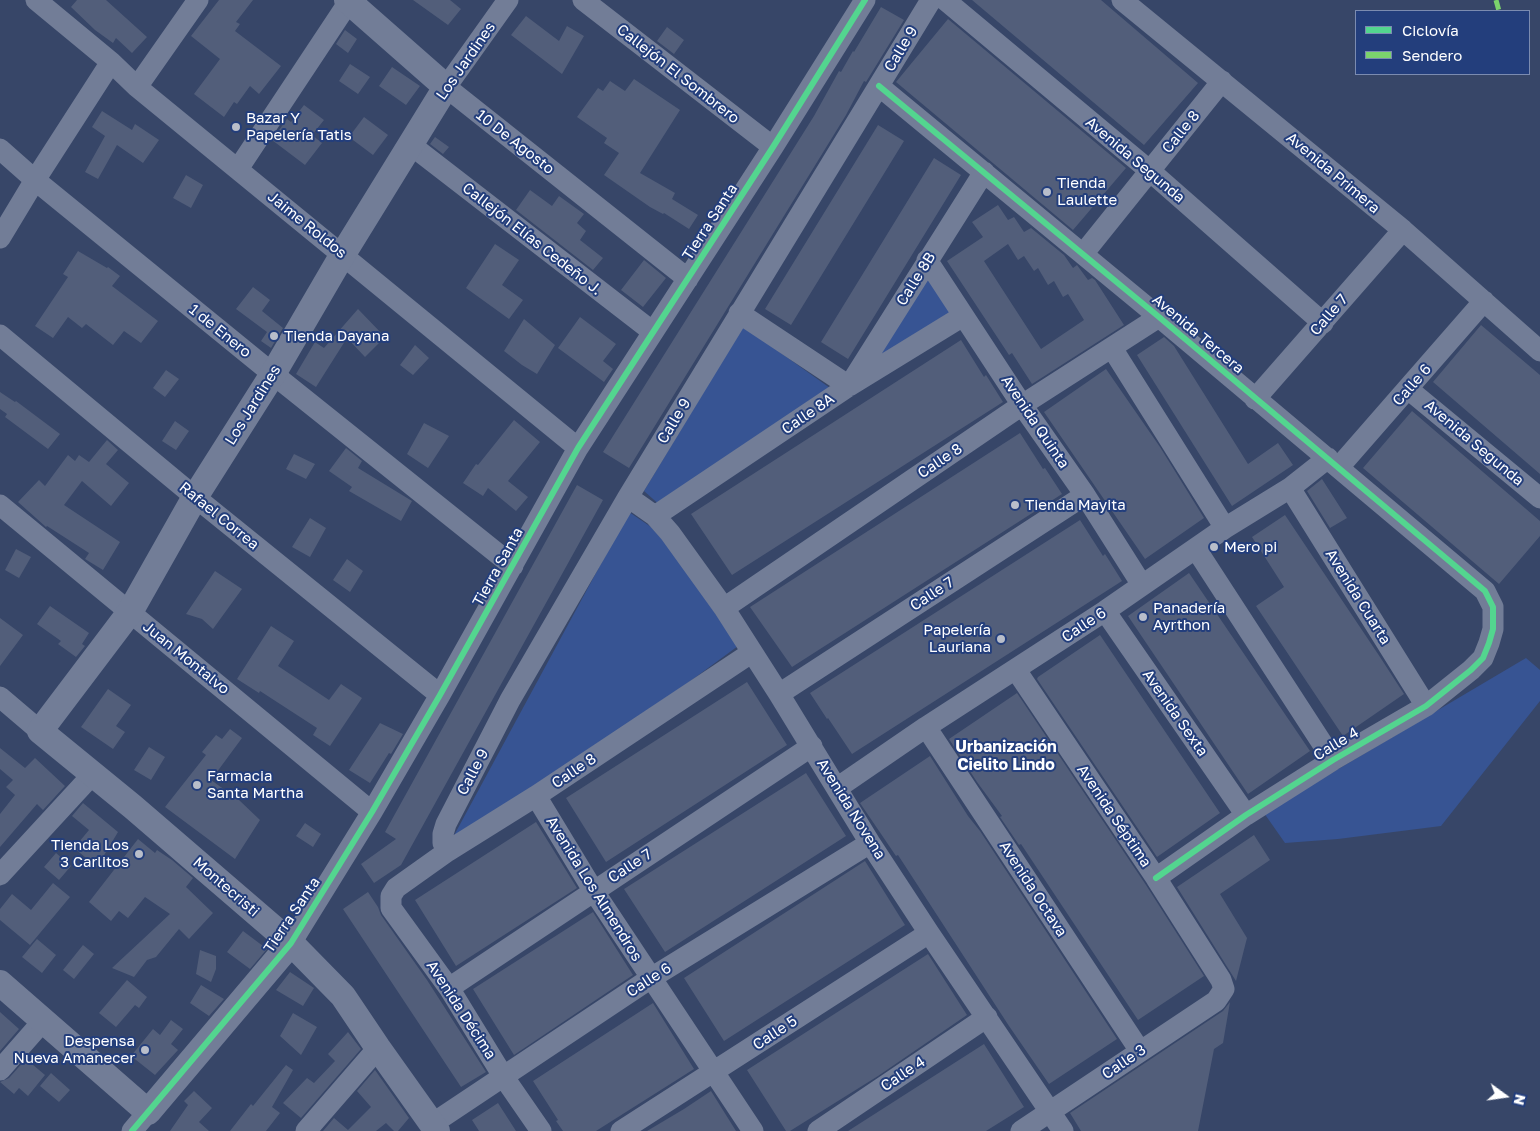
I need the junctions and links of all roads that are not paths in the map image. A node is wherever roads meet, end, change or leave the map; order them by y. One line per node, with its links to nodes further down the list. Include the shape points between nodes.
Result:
1 (198, 0): 12 (street)
2 (348, 0): 14 (street, 10 De Agosto); 18 (street)
3 (508, 0): 14 (street, Los Jardines)
4 (583, 0): 16 (street, Callejón El Sombrero)
5 (865, 0): 16 (street, Tierra Santa)
6 (931, 0): 13 (street, Calle 9)
7 (945, 0): 19 (street, Avenida Segunda)
8 (1122, 0): 11 (street, Avenida Primera)
9 (42, 2): 10 (street, Jaime Roldos)
10 (111, 62): 12 (street, Jaime Roldos); 21 (street)
11 (1222, 81): 19 (street, Calle 8); 22 (street, Avenida Primera)
12 (137, 86): 18 (street, Jaime Roldos)
13 (879, 86): 20 (street, Avenida Tercera); 29 (street, Calle 9)
14 (446, 87): 15 (street, Los Jardines); 27 (street, 10 De Agosto)
15 (411, 145): 24 (street, Los Jardines); 33 (street, Callejón Elías Cedeño J.)
16 (773, 148): 27 (street, Tierra Santa)
17 (0, 149): 21 (street, 1 de Enero)
18 (238, 169): 24 (street, Jaime Roldos)
19 (1150, 171): 25 (street, Calle 8); 32 (street, Avenida Segunda)
20 (984, 172): 25 (street, Avenida Tercera); 26 (street, Calle 8B)
21 (35, 180): 23 (street); 37 (street, 1 de Enero)
22 (1403, 230): 28 (street, Avenida Primera); 32 (street, Calle 7)
23 (0, 238)
24 (343, 254): 37 (street, Los Jardines); 42 (street, Jaime Roldos)
25 (1083, 254): 31 (street, Avenida Tercera)
26 (927, 260): 30 (street, Avenida Quinta); 38 (street, Calle 8B)
27 (688, 279): 33 (street, Tierra Santa)
28 (1484, 301): 36 (street, Avenida Primera); 39 (street, Calle 6)
29 (739, 313): 38 (street); 47 (street, Calle 9)
30 (964, 316): 38 (street, Calle 8A); 41 (street, Avenida Quinta)
31 (1159, 317): 35 (street, Calle 8); 40 (street, Avenida Tercera)
32 (1323, 323): 40 (street, Calle 7)
33 (653, 332): 42 (street, Tierra Santa)
34 (0, 335): 46 (street, Rafael Correa)
35 (1112, 348): 41 (street, Calle 8); 51 (street)
36 (1540, 351)
37 (273, 374): 46 (street, Los Jardines); 53 (street, 1 de Enero)
38 (849, 386): 50 (street, Calle 8A)
39 (1408, 389): 43 (street, Calle 6); 48 (street, Avenida Segunda)
40 (1255, 399): 43 (street, Avenida Tercera)
41 (1022, 405): 45 (street, Avenida Quinta); 56 (street, Calle 8)
42 (578, 448): 53 (street, Tierra Santa)
43 (1334, 463): 44 (street, Calle 6); 55 (street, Avenida Tercera, via 1485,591)
44 (1290, 488): 51 (street, Calle 6); 64 (street, Avenida Cuarta)
45 (1085, 494): 54 (street, Avenida Quinta); 61 (street, Calle 7)
46 (195, 497): 58 (street, Los Jardines); 62 (street, Rafael Correa)
47 (628, 497): 50 (street, Avenida Novena); 75 (street, Calle 9, via 510,700 452,812 443,834)
48 (1540, 498)
49 (0, 505): 58 (street, Juan Montalvo)
50 (655, 516): 56 (street, Avenida Novena)
51 (1225, 528): 52 (street, Calle 6)
52 (1196, 549): 54 (street, Calle 6); 68 (street)
53 (513, 566): 62 (street, Tierra Santa)
54 (1142, 584): 57 (street, Calle 6)
55 (1493, 606): 64 (street, Calle 4, via 1493,629 1483,658)
56 (724, 608): 59 (street, Avenida Novena)
57 (1105, 611): 60 (street, Calle 6); 73 (street, Avenida Sexta)
58 (130, 612): 66 (street, Los Jardines); 72 (street, Juan Montalvo)
59 (751, 653): 61 (street, Avenida Novena); 71 (street, Calle 8)
60 (1016, 670): 65 (street, Calle 6); 77 (street, Avenida Séptima)
61 (779, 694): 67 (street, Avenida Novena)
62 (440, 695): 72 (street, Tierra Santa)
63 (0, 697): 66 (street, Montecristi)
64 (1426, 706): 68 (street, Calle 4)
65 (926, 727): 70 (street, Calle 6); 89 (street, Avenida Octava)
66 (40, 731): 69 (street, Montecristi)
67 (812, 746): 70 (street, Avenida Novena); 79 (street, Calle 7)
68 (1333, 760): 73 (street, Calle 4)
69 (93, 774): 76 (street); 81 (street, Montecristi)
70 (837, 788): 74 (street, Avenida Novena)
71 (536, 796): 75 (street, Calle 8); 79 (street, Avenida Los Almendros)
72 (372, 812): 81 (street, Tierra Santa)
73 (1246, 815): 77 (street, Calle 4)
74 (870, 843): 80 (street, Avenida Novena); 82 (street, Calle 6)
75 (448, 851): 78 (street, Calle 8)
76 (0, 874)
77 (1156, 878): 85 (street, Avenida Séptima)
78 (396, 888): 84 (street, Avenida Décima, via 391,896 391,908)
79 (593, 890): 82 (street, Avenida Los Almendros); 84 (street, Calle 7)
80 (929, 933): 86 (street, Avenida Novena); 91 (street, Calle 5)
81 (291, 943): 88 (street, Montecristi, via 343,996); 94 (street, Tierra Santa)
82 (651, 978): 91 (street, Avenida Los Almendros); 92 (street, Calle 6)
83 (0, 983): 87 (street)
84 (449, 988): 92 (street, Avenida Décima)
85 (1224, 989): 89 (street, Calle 3, via 1216,1001)
86 (987, 1017): 93 (street, Avenida Novena); 100 (street, Calle 4)
87 (42, 1021): 90 (street); 94 (street)
88 (378, 1048): 95 (street, Montecristi); 96 (street)
89 (1140, 1051): 93 (street, Calle 3)
90 (0, 1070)
91 (714, 1073): 98 (street, Calle 5); 99 (street, Avenida Los Almendros)
92 (503, 1076): 95 (street, Calle 6); 97 (street, Avenida Décima)
93 (1051, 1112): 101 (street, Calle 3); 102 (street, Avenida Novena)
94 (140, 1122)
95 (435, 1127)
96 (306, 1131)
97 (541, 1131)
98 (621, 1131)
99 (753, 1131)
100 (818, 1131)
101 (1021, 1131)
102 (1063, 1131)

